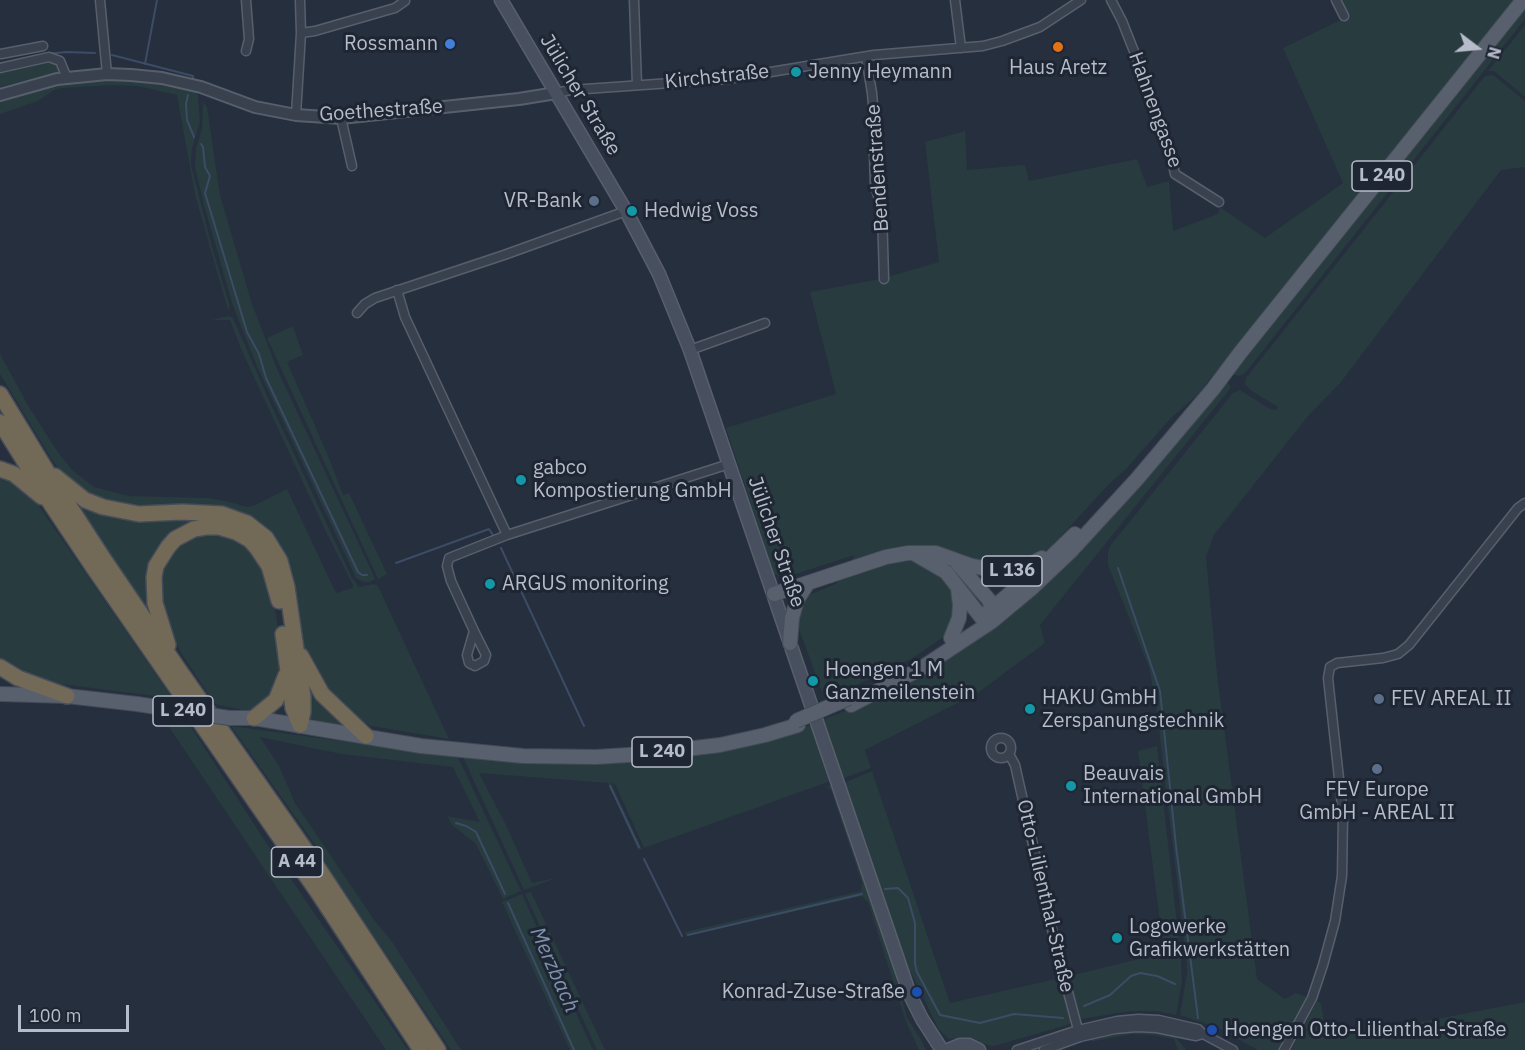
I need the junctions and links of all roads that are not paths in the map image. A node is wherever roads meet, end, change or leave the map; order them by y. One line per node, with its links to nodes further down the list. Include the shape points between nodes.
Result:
1 (100, 0): 21 (street)
2 (246, 0): 17 (street)
3 (300, 0): 14 (street)
4 (501, 0): 24 (main road, Jülicher Straße)
5 (634, 0): 23 (street)
6 (955, 0): 16 (street)
7 (1081, 0): 12 (street, Kirchstraße)
8 (1111, 0): 29 (street, Hahnengasse, via 1139,64 1175,174)
9 (1336, 0): 13 (street)
10 (1524, 0): 36 (main road, L 240)
11 (405, 1): 14 (street, via 395,8)
12 (1072, 3): 16 (street, Kirchstraße, via 1040,27 1021,35)
13 (1344, 16)
14 (301, 33): 26 (street)
15 (43, 46): 18 (street)
16 (961, 48): 19 (street, Kirchstraße)
17 (246, 51)
18 (0, 54): 20 (street)
19 (866, 57): 23 (street, Kirchstraße, via 728,79); 31 (street, Bendenstraße)
20 (2, 67): 22 (street, via 49,57 60,62)
21 (107, 74): 22 (street, Goethestraße); 26 (street, Goethestraße, via 162,78 255,107)
22 (67, 78): 25 (street, Goethestraße)
23 (638, 85): 24 (street, Kirchstraße)
24 (556, 93): 27 (street, Goethestraße); 30 (main road, Jülicher Straße)
25 (0, 94)
26 (296, 115): 27 (street, Goethestraße)
27 (341, 118): 28 (street)
28 (352, 166)
29 (1219, 202)
30 (626, 210): 32 (street); 35 (main road, Jülicher Straße, via 659,274)
31 (885, 279)
32 (398, 290): 33 (street, via 375,298); 44 (street, via 405,316)
33 (357, 313)
34 (765, 323): 35 (street)
35 (690, 350): 39 (main road, Jülicher Straße)
36 (1211, 388): 45 (main road, L 240); 51 (main road, L 240, via 1137,479 1070,552 1033,587)
37 (0, 394): 41 (highway, A 44)
38 (0, 422): 43 (highway, A 44)
39 (729, 464): 44 (street); 50 (main road, Jülicher Straße)
40 (0, 469): 43 (highway, via 14,474)
41 (46, 470): 55 (highway, via 85,500 115,511 216,513 252,526 266,538 280,561); 57 (highway, A 44)
42 (1525, 503): 77 (street, via 1398,654 1337,663 1330,668 1343,815 1342,876 1335,921 1312,998)
43 (51, 504): 69 (highway, A 44, via 319,894)
44 (507, 535): 52 (street, via 449,558 451,581)
45 (1067, 543): 47 (main road, L 136, via 1014,570 986,569); 51 (main road, L 240)
46 (913, 553): 47 (main road, L 136, via 936,553); 48 (main road, L 136, via 886,556); 49 (main road, L 136, via 940,567)
47 (952, 559): 51 (main road, L 136, via 989,600)
48 (808, 583): 50 (main road, L 136); 54 (main road, via 797,600)
49 (957, 584): 51 (main road, L 136); 53 (main road, L 136, via 960,612)
50 (774, 594): 54 (main road, Jülicher Straße)
51 (990, 617): 53 (main road, L 240); 61 (main road, L 240, via 920,669)
52 (474, 631)
53 (951, 638): 61 (main road, L 240)
54 (790, 643): 71 (main road, Jülicher Straße, via 910,995)
55 (295, 646): 64 (highway, via 303,698); 65 (highway, via 322,694)
56 (0, 667): 60 (highway)
57 (177, 667): 58 (highway, via 155,603 156,566 175,539 194,529 212,527 236,532 250,540 269,566 279,599); 70 (highway, A 44, via 318,868)
58 (288, 670): 63 (highway, via 276,700); 64 (highway, via 293,708)
59 (0, 694): 60 (main road, L 240)
60 (67, 696): 62 (main road, L 240, bridge)
61 (850, 702): 66 (main road, L 240, via 765,735 644,754 523,756)
62 (229, 717): 63 (main road, L 240); 66 (main road, L 240, via 254,726 317,736)
63 (254, 718): 64 (main road, L 240)
64 (300, 725): 65 (main road, L 240)
65 (366, 736): 66 (main road, L 240)
66 (421, 746)
67 (1009, 754): 68 (street, Otto-Lilienthal-Straße, via 1015,765)
68 (1079, 1034): 74 (street); 75 (street); 76 (street, via 1157,1028 1203,1034)
69 (421, 1050)
70 (438, 1050)
71 (942, 1050)
72 (948, 1050): 73 (main road, via 960,1045)
73 (978, 1050)
74 (1017, 1050)
75 (1044, 1050)
76 (1233, 1050)
77 (1284, 1050)

